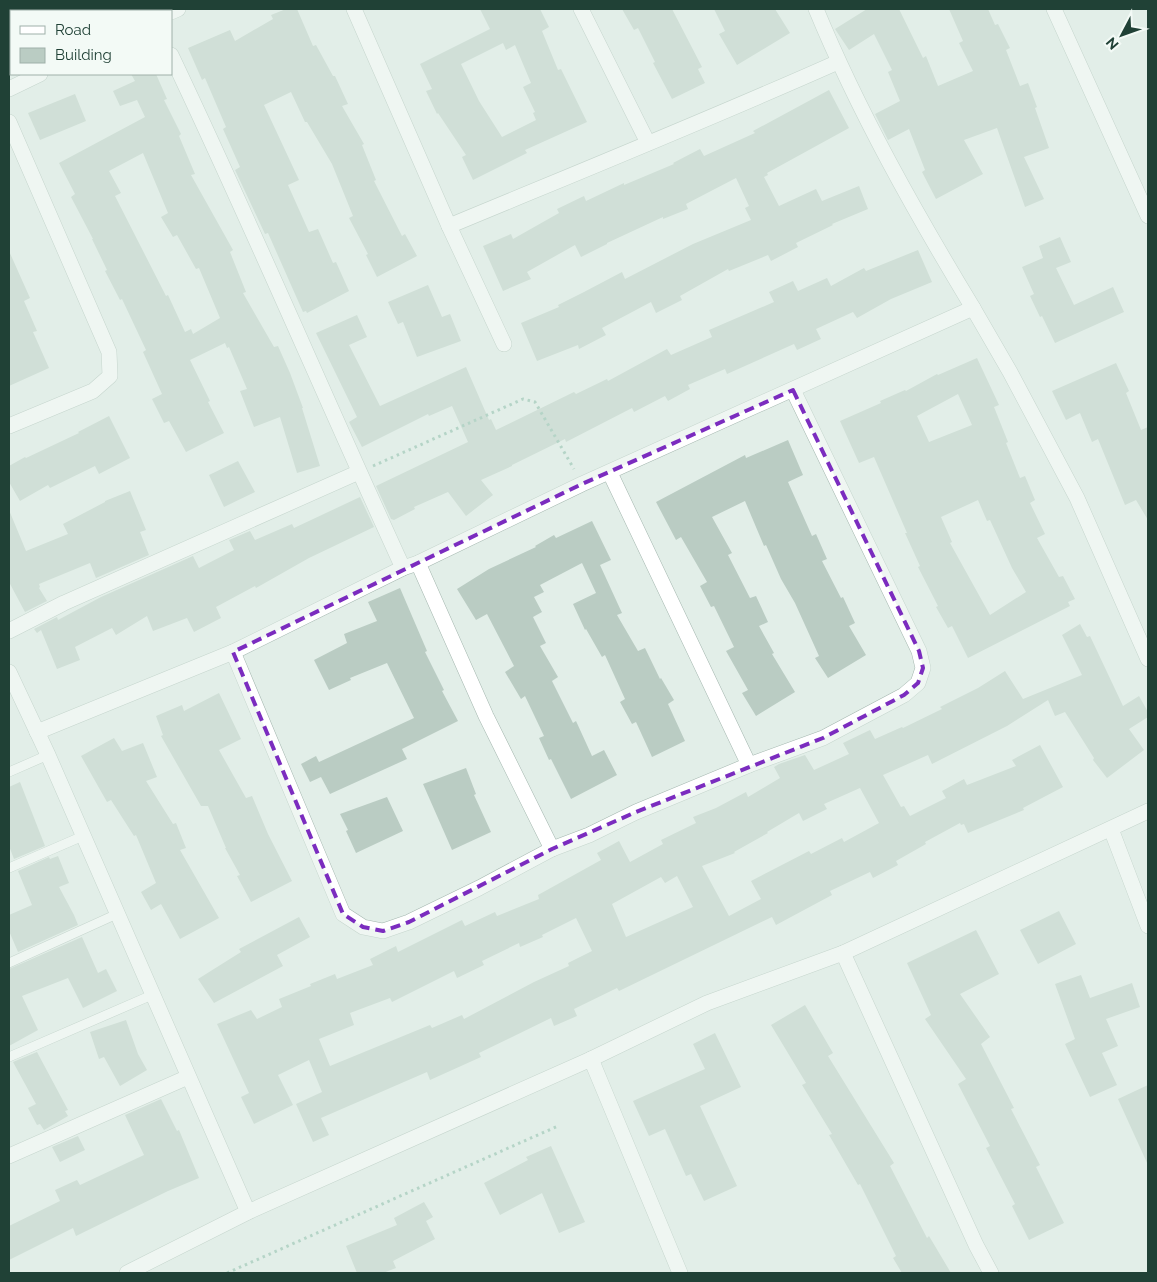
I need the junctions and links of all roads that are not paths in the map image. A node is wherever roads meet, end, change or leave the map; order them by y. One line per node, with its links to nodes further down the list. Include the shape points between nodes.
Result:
1 (354, 9): 12 (street)
2 (581, 9): 10 (street)
3 (816, 9): 6 (street)
4 (1054, 9): 11 (street)
5 (172, 57): 17 (street)
6 (838, 62): 10 (street); 13 (street, via 881,148)
7 (38, 75): 8 (street)
8 (9, 89)
9 (9, 122): 16 (street, via 109,352 110,376 93,391)
10 (648, 143): 12 (street)
11 (1148, 216)
12 (449, 226): 14 (street)
13 (973, 308): 15 (street); 23 (street, via 1076,498)
14 (504, 344)
15 (793, 390): 18 (street); 27 (street, via 919,651 922,668 918,683 904,695 823,738)
16 (9, 426)
17 (359, 472): 20 (street); 21 (street, via 64,603)
18 (610, 473): 19 (street); 27 (street)
19 (418, 563): 20 (street); 32 (street, via 486,716)
20 (403, 568): 22 (street)
21 (9, 631)
22 (232, 652): 25 (street); 32 (street, via 343,914 363,927 383,931 410,922)
23 (1148, 659)
24 (9, 672): 25 (street)
25 (37, 732): 26 (street)
26 (48, 755): 28 (lane); 31 (street)
27 (749, 765): 32 (street)
28 (9, 772)
29 (1148, 811): 30 (street)
30 (1111, 829): 35 (street); 36 (street)
31 (83, 836): 33 (lane); 34 (street)
32 (552, 849)
33 (9, 868)
34 (118, 914): 37 (lane); 38 (street)
35 (1148, 926)
36 (843, 953): 40 (street, via 707,1003); 46 (street)
37 (9, 963)
38 (152, 995): 39 (lane); 41 (street)
39 (9, 1057)
40 (591, 1059): 43 (street); 45 (street)
41 (188, 1077): 42 (street); 43 (street)
42 (9, 1156)
43 (248, 1212): 44 (street)
44 (127, 1273)
45 (680, 1273)
46 (991, 1273)

